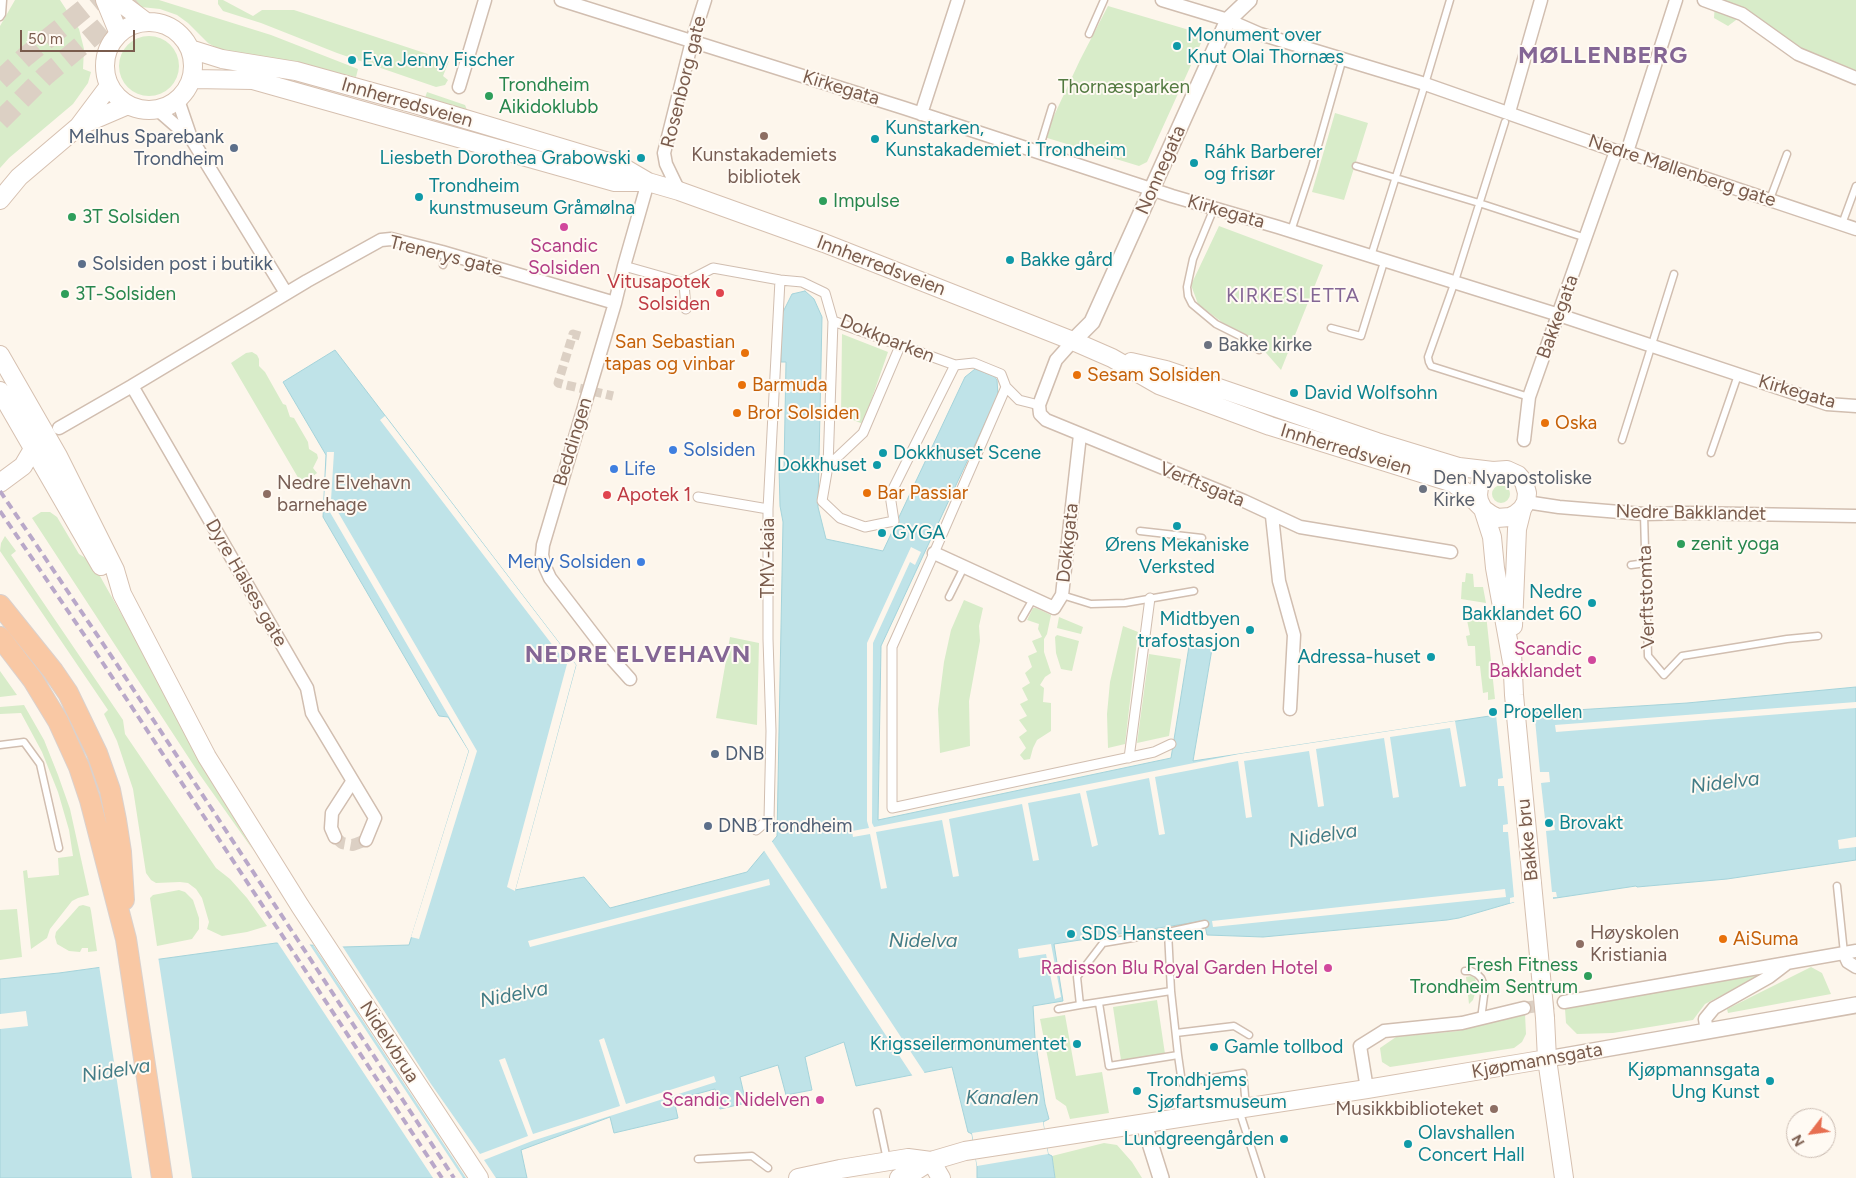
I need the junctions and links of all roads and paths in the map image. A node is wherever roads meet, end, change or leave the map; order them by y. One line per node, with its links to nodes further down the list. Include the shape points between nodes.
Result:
1 (3, 0): 16 (lane)
2 (105, 0): 19 (main road)
3 (116, 0): 18 (main road)
4 (485, 0): 28 (street)
5 (562, 0): 21 (street, Kirkegata)
6 (705, 0): 21 (street, Rosenborg gate)
7 (958, 0): 33 (street)
8 (1104, 0): 20 (lane)
9 (1162, 0): 17 (street, Nedre Møllenberg gate)
10 (1249, 0): 17 (street, Nonnegata)
11 (1541, 0): 34 (street)
12 (1676, 0): 37 (street, Bakkegata)
13 (1704, 0): 15 (street)
14 (1450, 2): 26 (lane)
15 (1718, 3): 24 (street, via 1742,14 1798,54)
16 (0, 17)
17 (1228, 20): 23 (street, Nedre Møllenberg gate, via 1260,34); 44 (street, Nonnegata)
18 (146, 22): 19 (main road); 22 (main road, via 157,22 174,29)
19 (118, 34): 27 (main road, via 107,57 105,71)
20 (1089, 34)
21 (692, 41): 33 (street, Kirkegata); 45 (street, Rosenborg gate, via 664,153)
22 (190, 49): 25 (main road, via 194,66); 42 (main road, Innherredsveien, via 222,59 296,71 415,104 619,165)
23 (1344, 58): 26 (street, Nedre Møllenberg gate); 52 (lane)
24 (1856, 78)
25 (192, 79): 29 (main road); 42 (main road, Innherredsveien, via 253,80 615,182)
26 (1425, 84): 34 (street, Nedre Møllenberg gate); 41 (lane)
27 (109, 86): 30 (main road); 35 (main road)
28 (459, 86)
29 (178, 100): 32 (main road); 36 (street)
30 (128, 105): 32 (main road); 35 (main road)
31 (1052, 107): 38 (lane)
32 (158, 110): 36 (street)
33 (921, 114): 38 (street, Kirkegata)
34 (1507, 117): 37 (street, Nedre Møllenberg gate); 48 (lane)
35 (79, 126): 47 (main road, via 19,177)
36 (191, 138): 61 (street)
37 (1622, 151): 46 (street, Nedre Møllenberg gate); 53 (street, Bakkegata)
38 (1038, 152): 44 (street, Kirkegata)
39 (1787, 154): 46 (lane)
40 (1356, 166): 41 (lane)
41 (1396, 178): 48 (lane); 54 (lane)
42 (648, 182): 45 (main road, Innherredsveien); 56 (street, Beddingen)
43 (1856, 186): 50 (lane)
44 (1152, 190): 49 (street, Kirkegata); 67 (street, Nonnegata, via 1092,322)
45 (679, 191): 67 (main road, Innherredsveien, via 864,258)
46 (1770, 199): 50 (street, Nedre Møllenberg gate)
47 (0, 200)
48 (1479, 202): 53 (lane); 60 (lane)
49 (1214, 208): 52 (street, Kirkegata); 70 (lane, via 1192,259 1188,296 1192,304 1216,324)
50 (1842, 224): 51 (street, Nedre Møllenberg gate)
51 (1856, 229)
52 (1291, 232): 54 (street, Kirkegata)
53 (1586, 238): 64 (street, Bakkegata)
54 (1370, 257): 55 (street, Kirkegata)
55 (1384, 262): 60 (street, Kirkegata); 66 (lane, via 1361,336)
56 (624, 266): 59 (street); 62 (street, Beddingen)
57 (1674, 274): 69 (lane)
58 (780, 280): 59 (street, Dokkparken, via 713,268); 65 (street, Dokkparken, via 802,282 825,292); 94 (street, TMV-kaia)
59 (684, 282): 63 (street)
60 (1454, 284): 64 (street, Kirkegata); 78 (lane, via 1428,357 1431,366)
61 (286, 293): 62 (street, Trenerys gate, via 381,240 391,239 444,260); 75 (street)
62 (615, 303): 116 (street, Beddingen, via 542,555 550,578)
63 (686, 309)
64 (1559, 315): 69 (street, Kirkegata); 78 (street, Bakkegata)
65 (834, 321): 68 (street, Dokkparken); 88 (street)
66 (1331, 328)
67 (1073, 341): 72 (main road, Innherredsveien); 79 (street, via 1056,360)
68 (900, 346): 73 (street, Dokkparken); 88 (street, via 863,433)
69 (1650, 347): 74 (street, Kirkegata); 85 (lane)
70 (1260, 350)
71 (0, 355): 81 (main road)
72 (1112, 358): 89 (main road, Innherredsveien, via 1166,370 1458,467); 93 (main road, Innherredsveien, via 1159,385 1270,426 1453,483)
73 (954, 365): 76 (street, Dokkparken, via 974,363 1001,374); 88 (street, via 890,495 894,521 865,527 840,518 822,501)
74 (1738, 375): 80 (street, Kirkegata, via 1827,404); 87 (lane, Kirkegata)
75 (132, 386): 82 (street); 121 (street, Dyre Halses gate, via 307,688 312,713)
76 (1006, 386): 79 (street, Dokkparken, via 1019,400); 101 (street)
77 (0, 391): 86 (main road)
78 (1529, 397): 84 (street, Bakkegata)
79 (1039, 406): 83 (street, Verftsgata, via 1040,414 1046,420)
80 (1856, 406)
81 (38, 418): 86 (main road); 106 (main road, via 115,570)
82 (59, 428)
83 (1080, 435): 96 (street, Verftsgata, via 1244,501); 107 (street, Dokkgata)
84 (1524, 440)
85 (1622, 440)
86 (33, 449): 90 (main road, via 23,466); 106 (main road, via 106,575)
87 (1711, 453)
88 (828, 466)
89 (1493, 471): 92 (main road, via 1507,470 1518,475 1527,493); 93 (main road, via 1486,475 1479,487)
90 (0, 483)
91 (698, 498): 94 (street)
92 (1524, 505): 93 (main road, via 1510,517 1501,518); 95 (street, Nedre Bakklandet); 115 (main road, via 1516,529)
93 (1483, 508): 115 (main road, via 1492,537)
94 (768, 509): 122 (street, TMV-kaia, via 769,819)
95 (1644, 514): 97 (street, Nedre Bakklandet); 102 (lane, Verftstomta)
96 (1272, 516): 100 (street, Verftsgata, via 1300,527); 117 (street, via 1279,581 1294,636)
97 (1856, 516)
98 (1140, 531): 99 (lane)
99 (1202, 538)
100 (1451, 552)
101 (934, 553): 104 (street, Dokkgata); 120 (street, via 892,647 892,808)
102 (1646, 563): 103 (lane); 113 (lane, Verftstomta, via 1648,656 1664,675 1682,656)
103 (1631, 565)
104 (964, 567): 108 (lane); 110 (street, Dokkgata)
105 (1194, 591): 109 (lane)
106 (122, 594): 156 (main road, Nidelvbrua, via 207,758)
107 (1062, 595): 109 (lane, via 1091,604); 110 (street, Dokkgata, via 1054,608)
108 (949, 597)
109 (1150, 598): 120 (street)
110 (1033, 599): 112 (lane)
111 (0, 605): 129 (highway, via 53,670 80,715 96,752 110,790 120,844)
112 (1022, 618)
113 (1818, 636)
114 (0, 637): 129 (highway, via 38,687 67,738 90,800)
115 (1512, 662): 146 (main road, Bakke bru, bridge, via 1546,1018)
116 (630, 679)
117 (1290, 709)
118 (1171, 744): 120 (street)
119 (0, 745): 125 (lane, via 24,742 40,764)
120 (1129, 758)
121 (352, 782): 123 (street, via 332,813 331,828); 124 (street, Dyre Halses gate, via 374,818)
122 (756, 830)
123 (335, 837)
124 (366, 840)
125 (59, 848)
126 (1837, 886): 130 (lane)
127 (1205, 924): 128 (lane)
128 (1168, 932): 134 (lane); 138 (lane, via 1103,943 1077,977)
129 (126, 939): 155 (highway)
130 (1850, 952): 131 (street); 132 (street, via 1848,962)
131 (1788, 962): 135 (street); 142 (street, via 1769,977 1714,1008 1705,1019)
132 (1856, 967)
133 (1465, 971): 141 (lane, via 1477,974 1485,988)
134 (1172, 992): 136 (lane); 143 (lane)
135 (1564, 1002)
136 (1099, 1003): 138 (lane); 145 (lane, via 1109,1066)
137 (1856, 1005): 142 (street, Kjøpmannsgata)
138 (1080, 1006): 140 (lane)
139 (1524, 1008): 141 (street)
140 (1058, 1009)
141 (1481, 1019): 147 (street, via 1384,1031 1360,1046)
142 (1707, 1032): 146 (street, Kjøpmannsgata)
143 (1176, 1033): 144 (lane, via 1234,1026); 145 (lane)
144 (1250, 1035)
145 (1178, 1055): 148 (lane, via 1182,1083 1243,1074)
146 (1547, 1059): 147 (main road, Kjøpmannsgata); 163 (main road, Bakke bru)
147 (1367, 1089): 148 (main road, Kjøpmannsgata)
148 (1242, 1109): 150 (main road, Kjøpmannsgata); 162 (lane)
149 (877, 1112): 153 (lane)
150 (1144, 1124): 152 (main road, Kjøpmannsgata, via 974,1149); 161 (street)
151 (698, 1159): 154 (lane, via 752,1156)
152 (931, 1160): 153 (main road, via 908,1158); 158 (main road); 159 (main road); 160 (main road)
153 (887, 1161): 157 (main road)
154 (768, 1168)
155 (162, 1178)
156 (479, 1178)
157 (798, 1178)
158 (899, 1178)
159 (926, 1178)
160 (941, 1178)
161 (1160, 1178)
162 (1261, 1178)
163 (1564, 1178)

